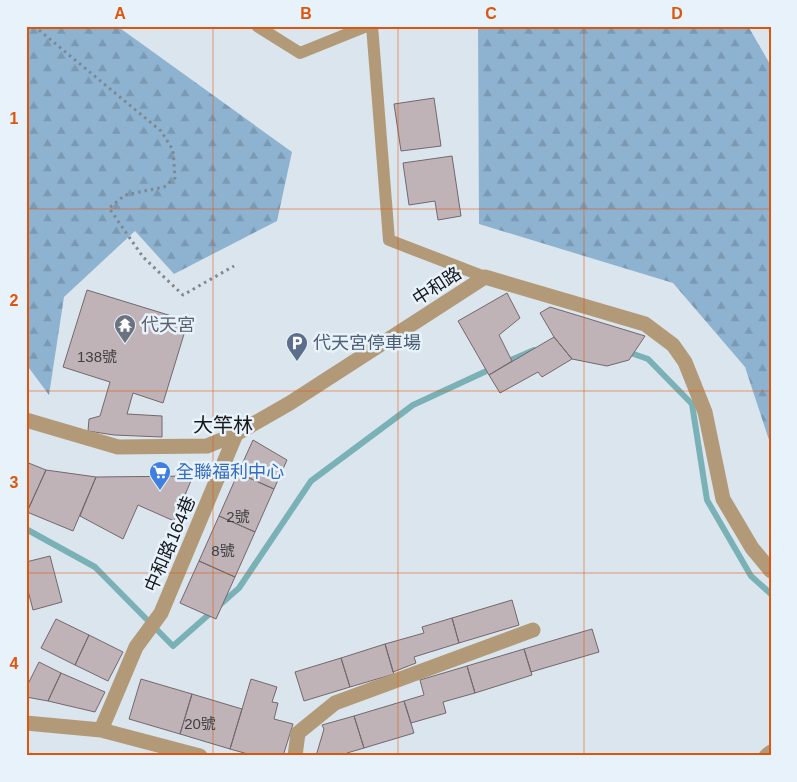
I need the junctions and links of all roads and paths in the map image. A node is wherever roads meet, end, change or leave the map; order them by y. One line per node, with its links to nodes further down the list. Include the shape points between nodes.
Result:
1 (34, 26): 5 (path, via 161,131 173,150 175,178 164,187 125,195 109,208 143,257 183,295)
2 (257, 26): 3 (lane, via 300,53)
3 (367, 26)
4 (372, 26): 6 (lane, via 388,240)
5 (234, 266)
6 (485, 277): 8 (street, 中和路, via 290,403); 9 (street, 中和路, via 645,324 673,345 684,362 705,412 723,499 752,548)
7 (26, 420): 8 (street, 中和路, via 118,447 207,446)
8 (236, 434): 12 (street, 中和路164巷, via 161,614 136,647)
9 (771, 571)
10 (533, 630): 15 (street, via 335,703 298,733)
11 (26, 723): 12 (street)
12 (102, 730): 14 (street)
13 (771, 752): 16 (street)
14 (200, 756)
15 (295, 756)
16 (766, 756)

